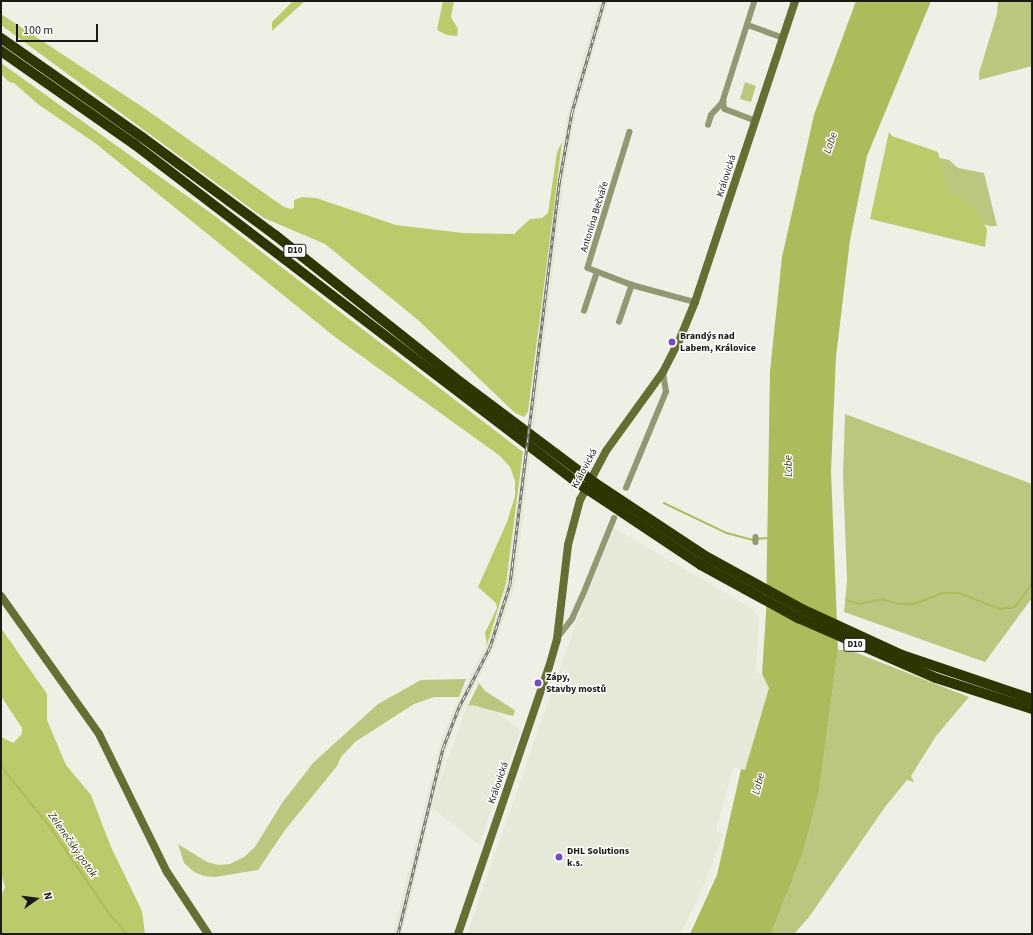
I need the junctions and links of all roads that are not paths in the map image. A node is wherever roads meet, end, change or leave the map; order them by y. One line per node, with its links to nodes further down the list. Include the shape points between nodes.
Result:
1 (755, 1): 3 (street)
2 (795, 1): 5 (main road, Královická)
3 (748, 25): 5 (street); 7 (street)
4 (1, 38): 17 (highway, D10, via 275,235)
5 (783, 38): 8 (main road, Královická)
6 (1, 51): 17 (highway, D10, via 134,144)
7 (722, 102): 8 (street, via 725,109); 9 (street, via 711,115)
8 (756, 121): 13 (main road, Královická)
9 (708, 125)
10 (630, 132): 11 (street, Antonína Bečváře, via 588,268)
11 (597, 272): 12 (street); 14 (street)
12 (632, 285): 13 (street); 15 (street)
13 (695, 302): 16 (main road, Královická)
14 (584, 311)
15 (619, 322)
16 (663, 372): 18 (street, via 666,392); 22 (main road, Královická, via 606,451 580,500 568,546)
17 (581, 479): 20 (highway, D10, bridge, via 641,527)
18 (626, 488)
19 (614, 518): 22 (street, Královická, via 572,619)
20 (731, 577): 23 (highway, D10, via 861,637 986,685); 24 (highway, D10, via 856,646 986,696)
21 (1, 596): 25 (main road, via 99,734 167,872)
22 (557, 639): 26 (main road, Královická)
23 (1032, 699)
24 (1032, 709)
25 (208, 934)
26 (458, 934)

